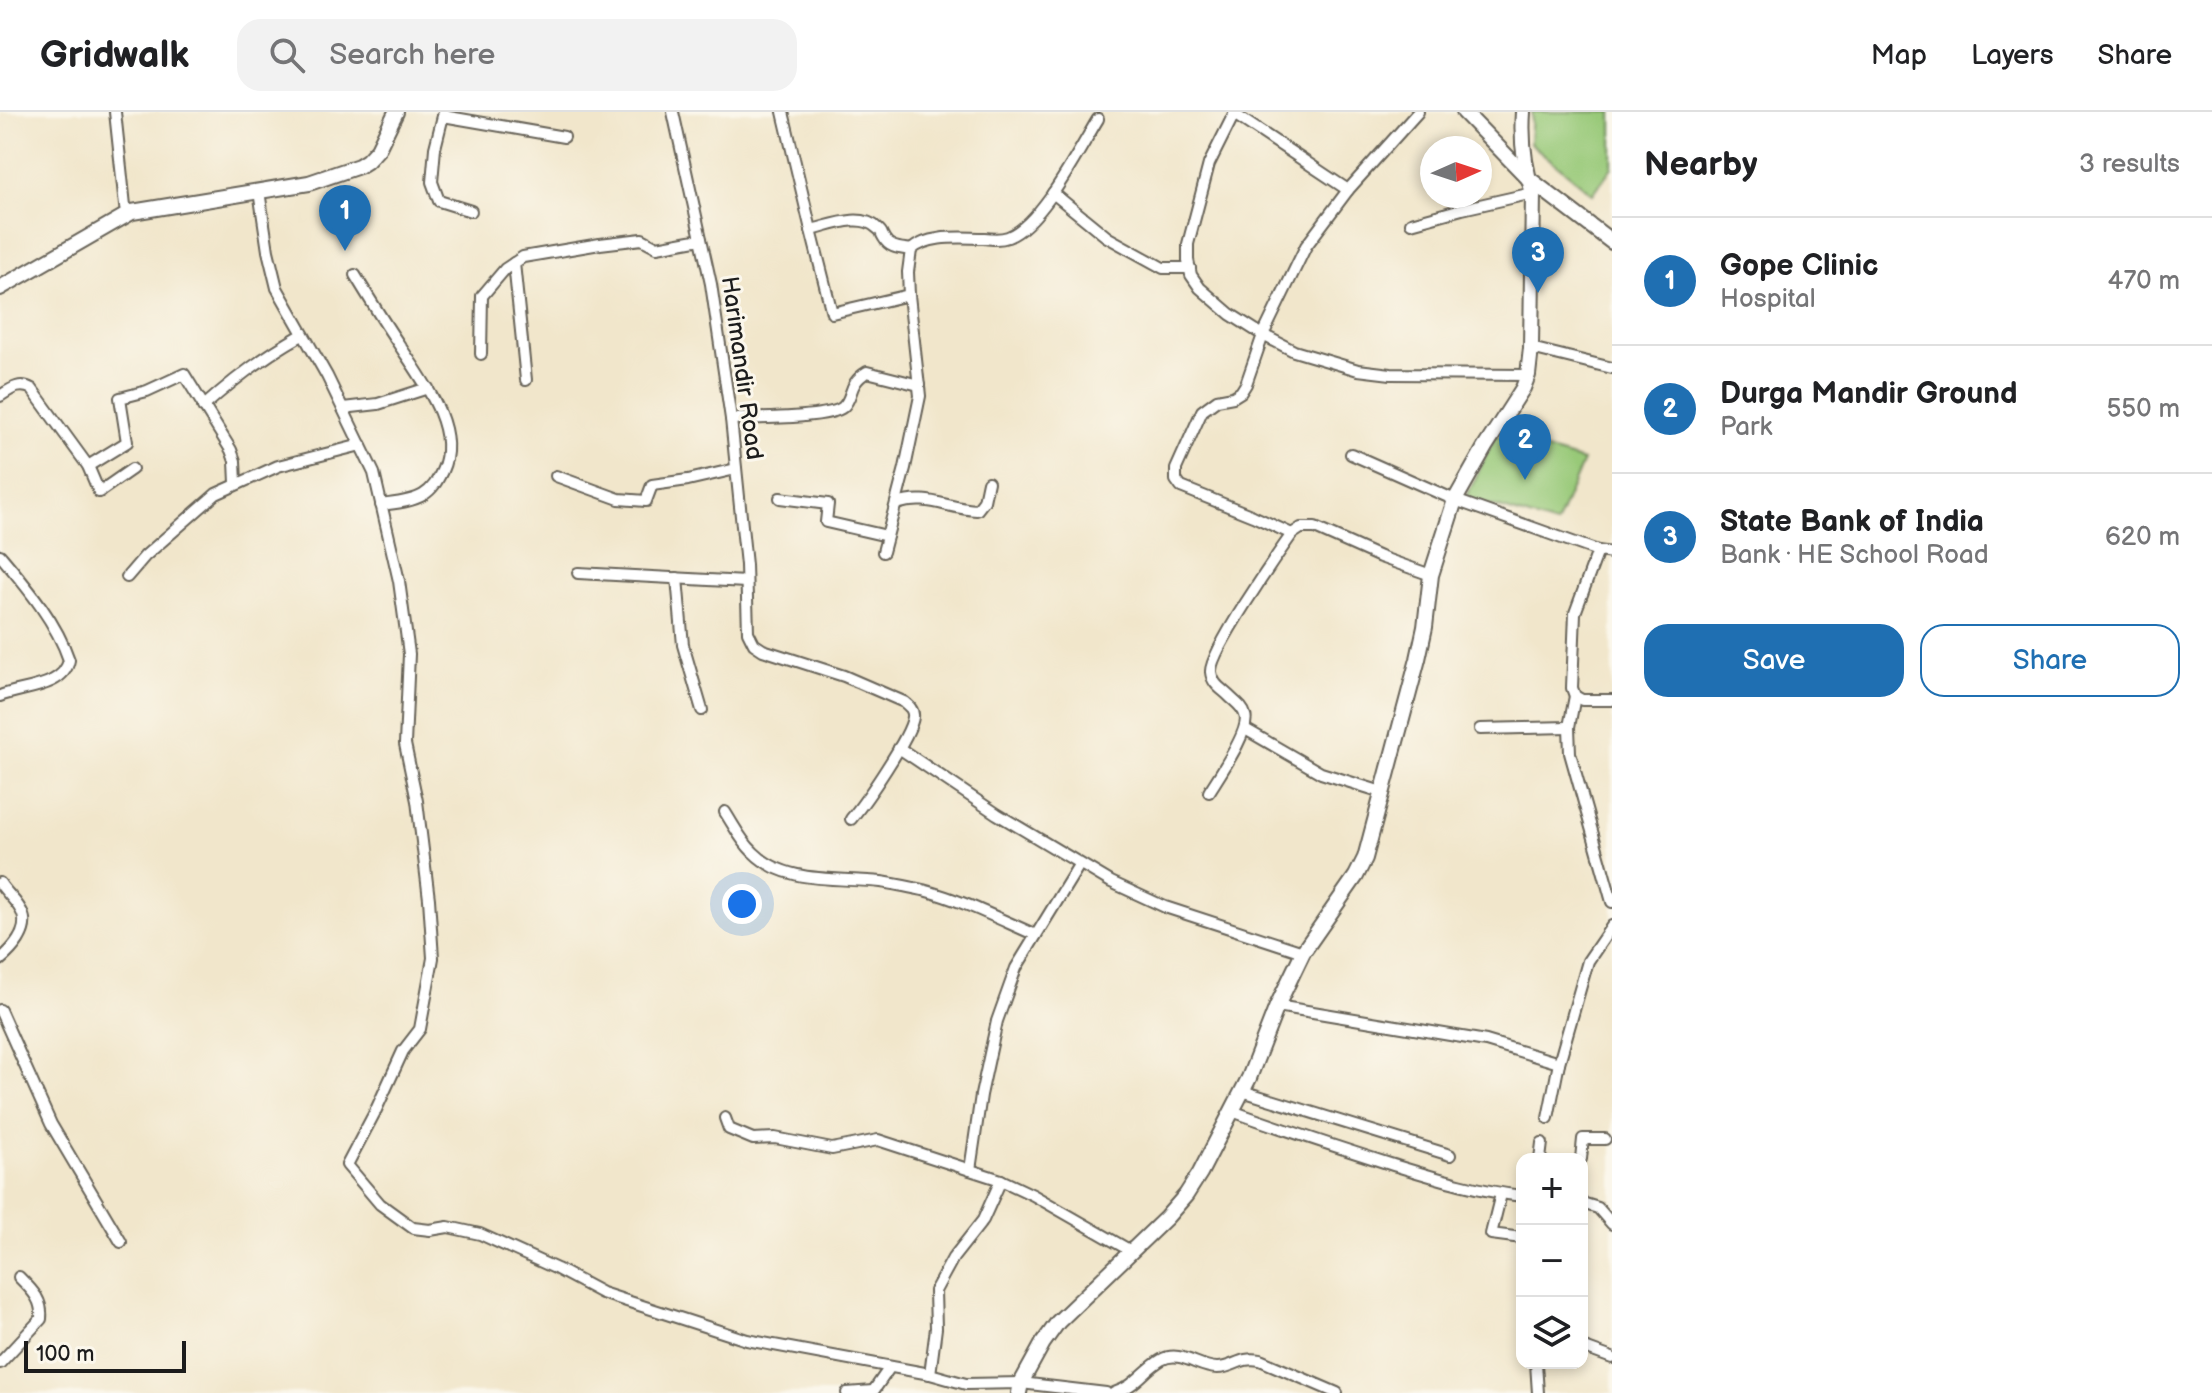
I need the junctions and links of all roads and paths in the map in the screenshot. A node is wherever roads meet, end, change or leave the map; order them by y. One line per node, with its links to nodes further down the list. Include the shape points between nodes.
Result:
1 (115, 112): 18 (street)
2 (396, 112): 14 (street, via 378,149 359,166 309,183)
3 (673, 112): 21 (street, Harimandir Road)
4 (783, 112): 20 (street)
5 (1418, 112): 13 (street)
6 (1464, 112): 12 (street)
7 (1523, 112): 12 (street)
8 (1234, 113): 13 (street); 25 (street, via 1209,164 1188,244)
9 (443, 114): 11 (street); 17 (street, via 432,182 439,201)
10 (1098, 119): 15 (street)
11 (564, 137)
12 (1528, 178): 16 (street); 22 (street)
13 (1348, 190): 30 (street, via 1306,246)
14 (259, 191): 18 (street); 29 (street, via 277,288)
15 (1053, 193): 23 (street, via 1011,236 937,239); 25 (street, via 1107,237 1163,268)
16 (1533, 193): 19 (street); 31 (street)
17 (471, 211)
18 (126, 215): 27 (street)
19 (1411, 223)
20 (811, 230): 23 (street, via 870,222 890,246); 28 (street, via 832,313)
21 (701, 239): 24 (street, via 657,247 642,239 600,244); 41 (street, Harimandir Road)
22 (1612, 242)
23 (911, 250): 28 (street)
24 (514, 263): 32 (street, via 482,296); 35 (street)
25 (1190, 268): 30 (street, via 1200,288)
26 (355, 275): 37 (street)
27 (0, 288)
28 (909, 295): 36 (street)
29 (302, 335): 39 (street, via 266,355); 40 (street)
30 (1263, 335): 34 (street, via 1294,351 1374,373); 54 (street, via 1241,392 1202,411 1176,480 1181,487)
31 (1531, 348): 33 (street); 34 (street)
32 (481, 354)
33 (1612, 368)
34 (1528, 375): 51 (street)
35 (526, 380)
36 (919, 385): 41 (street, via 867,372 858,377 837,411); 52 (street)
37 (428, 388): 40 (street, via 378,404); 53 (street, via 441,417 447,447 444,467 421,496)
38 (0, 396): 44 (street, via 17,386 32,389)
39 (203, 407): 44 (street, via 184,374 120,398 127,442); 49 (street, via 231,450)
40 (343, 408): 42 (street)
41 (731, 419): 46 (street, Harimandir Road)
42 (361, 445): 49 (street, via 278,466); 53 (street)
43 (1351, 454): 51 (street)
44 (88, 466): 45 (street, via 99,492)
45 (132, 469)
46 (736, 469): 47 (street, via 652,485 646,501 619,499); 64 (street, Harimandir Road)
47 (556, 476)
48 (988, 482): 52 (street, via 977,510 924,499)
49 (236, 483): 62 (street, via 168,535)
50 (780, 498): 55 (street, via 828,504 826,522)
51 (1455, 500): 56 (street); 61 (street)
52 (896, 504): 55 (street)
53 (381, 505): 109 (street, via 409,654 405,744 417,801 433,958 420,1029 403,1051 347,1165 380,1204 413,1228 448,1227 480,1234 602,1293 747,1340)
54 (1292, 534): 61 (street, via 1315,528); 70 (street, via 1213,661 1215,683 1241,707 1247,717)
55 (887, 536): 57 (street)
56 (1598, 551): 58 (street); 66 (street, via 1573,625)
57 (883, 552)
58 (1612, 553)
59 (0, 555): 65 (street, via 48,619 69,660 54,680)
60 (578, 573): 63 (street)
61 (1431, 575): 74 (street, via 1421,649)
62 (127, 577)
63 (677, 578): 64 (street); 68 (street, via 683,645)
64 (746, 582): 72 (street, Harimandir Road, via 748,632 754,644 904,702 913,719)
65 (0, 696)
66 (1575, 696): 67 (street); 69 (street)
67 (1612, 700)
68 (702, 710)
69 (1569, 727): 71 (street); 79 (street, via 1570,753)
70 (1245, 729): 73 (street); 74 (street, via 1321,773)
71 (1480, 729)
72 (899, 748): 76 (street); 77 (street)
73 (1209, 792)
74 (1382, 792): 82 (street, via 1365,858)
75 (725, 812): 81 (street, via 754,854 784,871 922,890)
76 (851, 819)
77 (1079, 865): 81 (street); 82 (street, via 1165,907)
78 (0, 883): 83 (street, via 24,921 15,946)
79 (1612, 902)
80 (1612, 926): 86 (street, via 1588,961)
81 (1036, 935): 96 (street, via 1016,968 997,1021)
82 (1303, 952): 84 (street)
83 (0, 960)
84 (1277, 1006): 86 (street, via 1486,1041); 87 (street)
85 (0, 1010): 103 (street, via 51,1124)
86 (1559, 1063): 90 (street)
87 (1242, 1091): 88 (street); 95 (street)
88 (1232, 1111): 98 (street); 104 (street, via 1186,1195)
89 (725, 1118): 96 (street, via 729,1129 753,1139 832,1149 878,1140)
90 (1548, 1118)
91 (1605, 1139): 94 (street, via 1583,1139)
92 (1542, 1143): 93 (street)
93 (1541, 1153)
94 (1582, 1153)
95 (1450, 1155)
96 (970, 1170): 97 (street)
97 (1001, 1180): 104 (street); 111 (street, via 983,1220 935,1291)
98 (1501, 1194): 99 (street); 102 (street, via 1491,1234)
99 (1516, 1195)
100 (1588, 1205): 101 (street)
101 (1612, 1224)
102 (1516, 1237)
103 (121, 1242)
104 (1131, 1251): 112 (street, via 1058,1322)
105 (19, 1277): 108 (street, via 37,1295 41,1319)
106 (1588, 1349): 107 (street)
107 (1612, 1358)
108 (0, 1363)
109 (890, 1367): 111 (street); 113 (street)
110 (1536, 1369): 118 (street)
111 (930, 1374): 112 (street, via 966,1384)
112 (1020, 1388): 115 (street)
113 (872, 1392): 114 (street)
114 (847, 1393)
115 (1106, 1393)
116 (1114, 1393): 117 (street, via 1169,1356 1217,1368 1251,1358)
117 (1337, 1393)
118 (1538, 1393)

